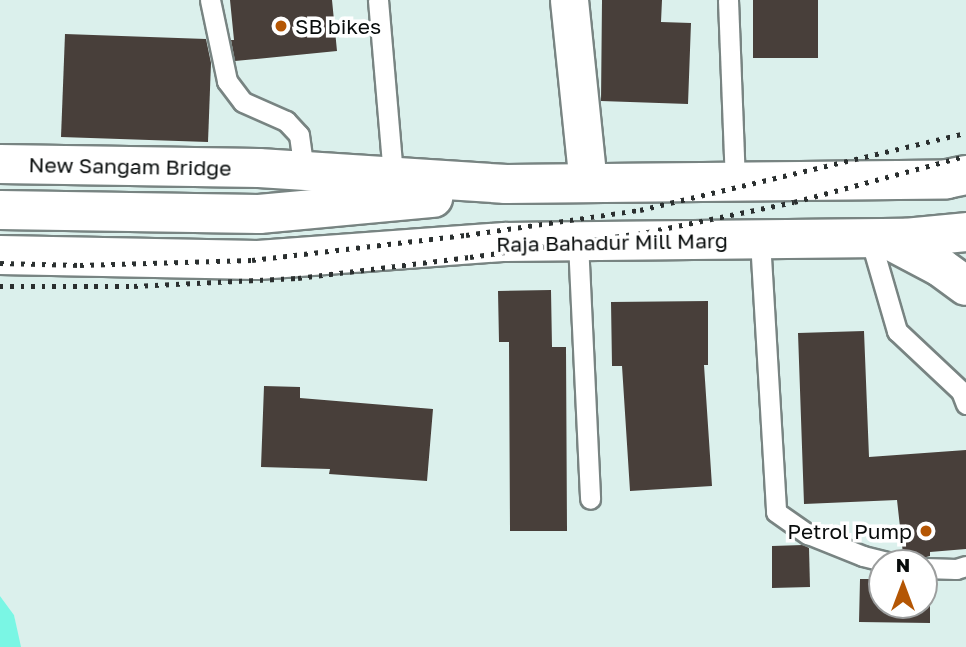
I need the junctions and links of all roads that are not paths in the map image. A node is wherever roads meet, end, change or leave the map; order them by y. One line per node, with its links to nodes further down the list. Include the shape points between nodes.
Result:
1 (210, 0): 6 (lane, via 227,81 243,102 286,121 299,135)
2 (378, 0): 8 (lane)
3 (569, 0): 10 (street)
4 (728, 0): 9 (lane)
5 (0, 164): 6 (highway, New Sangam Bridge)
6 (303, 170): 8 (highway)
7 (966, 175): 9 (highway)
8 (393, 176): 10 (highway, via 506,184)
9 (735, 182): 10 (highway)
10 (589, 183): 11 (highway)
11 (363, 205): 12 (highway, via 259,214); 17 (highway)
12 (0, 210)
13 (966, 232): 14 (highway, Raja Bahadur Mill Marg)
14 (877, 238): 15 (highway, Raja Bahadur Mill Marg); 19 (highway, via 940,267); 20 (lane, via 897,331 961,391)
15 (760, 240): 16 (highway, Raja Bahadur Mill Marg); 22 (lane, via 776,512 808,534)
16 (578, 242): 17 (highway, Raja Bahadur Mill Marg, via 505,242); 21 (lane)
17 (362, 253): 18 (highway, Raja Bahadur Mill Marg, via 258,260)
18 (0, 255)
19 (966, 286)
20 (966, 404)
21 (590, 499)
22 (868, 557)
23 (966, 566): 24 (lane)
24 (938, 568)

